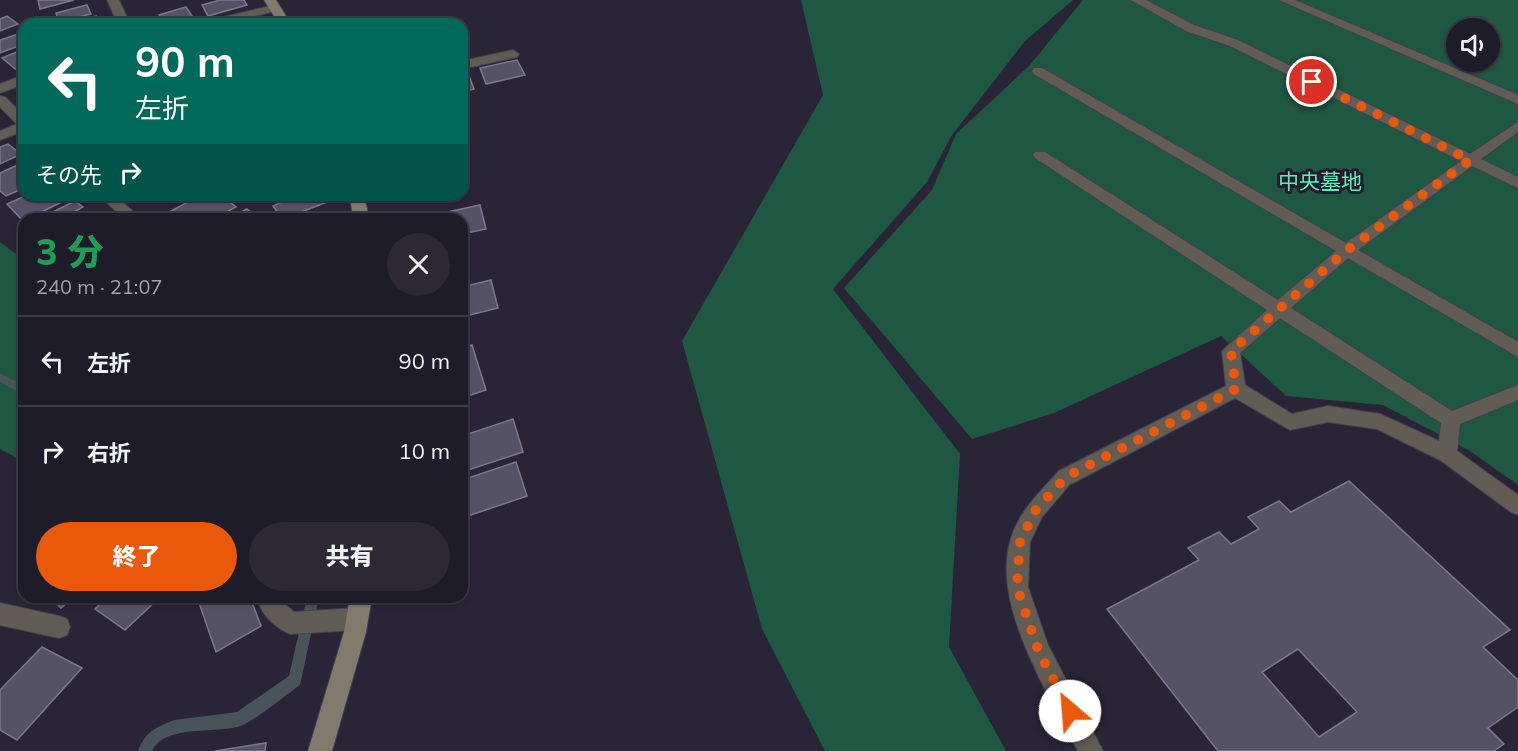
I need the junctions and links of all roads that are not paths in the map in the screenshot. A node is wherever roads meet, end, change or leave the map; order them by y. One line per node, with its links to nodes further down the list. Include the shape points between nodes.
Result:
1 (114, 0): 5 (street)
2 (1137, 0): 20 (street, via 1190,28 1234,43)
3 (1286, 0): 14 (street)
4 (272, 4): 6 (street); 7 (main road)
5 (122, 18)
6 (229, 18)
7 (281, 18)
8 (513, 54): 9 (street)
9 (468, 65)
10 (1038, 71): 24 (street)
11 (18, 82): 12 (street)
12 (0, 89)
13 (0, 100): 15 (street)
14 (1518, 100)
15 (18, 118)
16 (1518, 126): 20 (street)
17 (18, 127): 18 (street)
18 (0, 136)
19 (1040, 155): 25 (street)
20 (1470, 160): 21 (street); 24 (street)
21 (1518, 183)
22 (113, 201): 23 (street)
23 (126, 213)
24 (1346, 251): 25 (street); 26 (street)
25 (1278, 310): 27 (street, via 1231,351); 29 (street)
26 (1518, 350)
27 (1236, 389): 30 (street, via 1290,422 1328,414 1380,422); 37 (street, via 1066,477 1035,511 1020,542 1017,587 1038,650)
28 (1518, 392): 29 (street)
29 (1451, 420): 30 (street)
30 (1447, 454): 31 (street)
31 (1518, 506)
32 (271, 606): 33 (street, via 290,623)
33 (359, 608): 36 (main road)
34 (0, 614): 35 (street)
35 (59, 627)
36 (320, 751)
37 (1091, 751)

